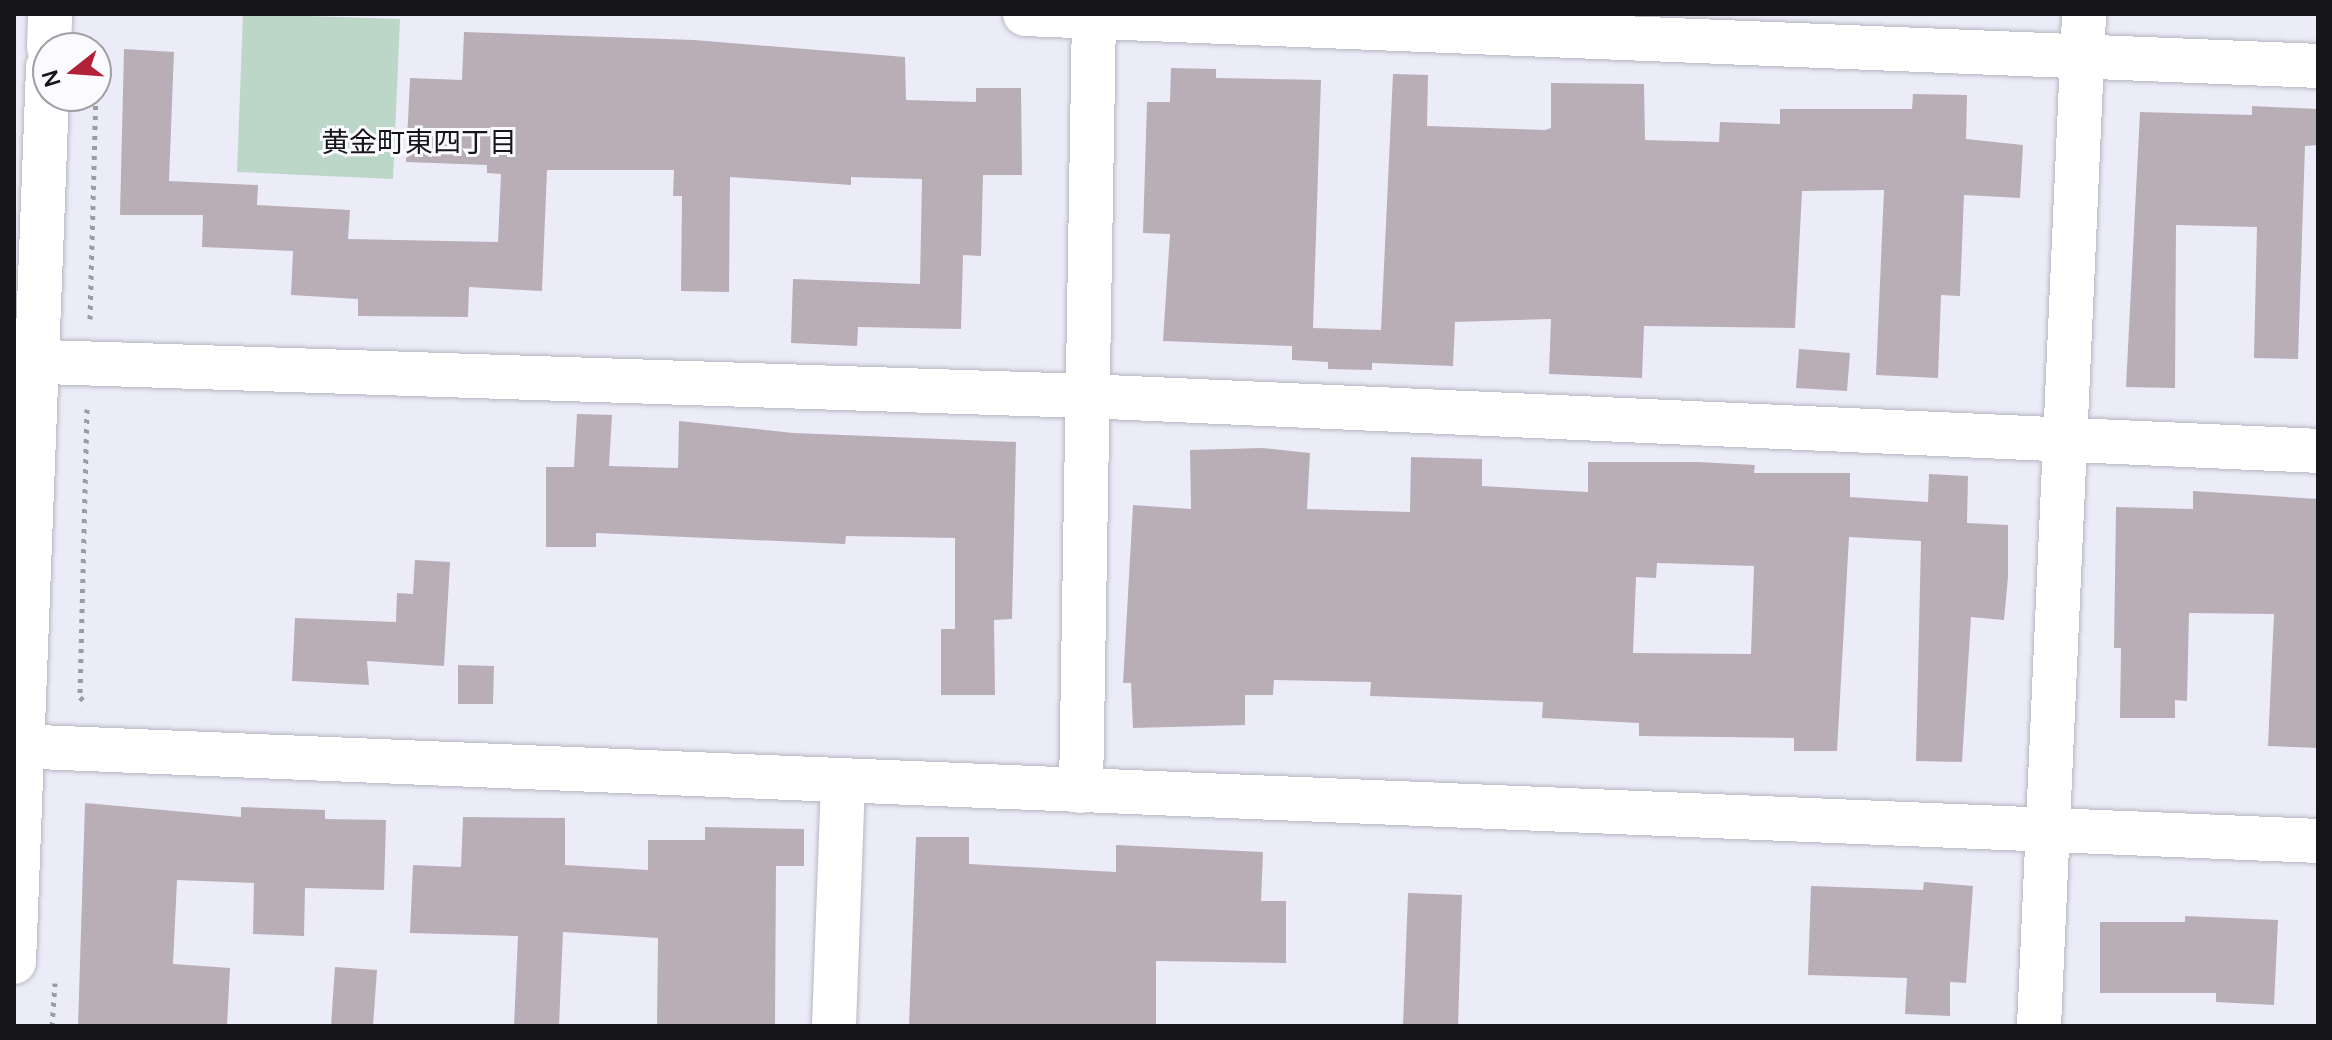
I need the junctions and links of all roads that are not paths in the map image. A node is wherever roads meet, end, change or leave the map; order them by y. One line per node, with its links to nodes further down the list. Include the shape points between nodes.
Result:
1 (1025, 14): 2 (street)
2 (1094, 15): 3 (street); 7 (street)
3 (2083, 35): 4 (street); 8 (street)
4 (2318, 66)
5 (45, 112): 6 (street)
6 (26, 361): 7 (street); 10 (street)
7 (1085, 396): 8 (street); 12 (street)
8 (2066, 440): 9 (street); 13 (street)
9 (2318, 451)
10 (19, 746): 11 (street); 15 (street)
11 (843, 783): 12 (street); 16 (street)
12 (1081, 791): 13 (street)
13 (2048, 832): 14 (street); 17 (street)
14 (2318, 841)
15 (14, 962)
16 (834, 1026)
17 (2039, 1026)

